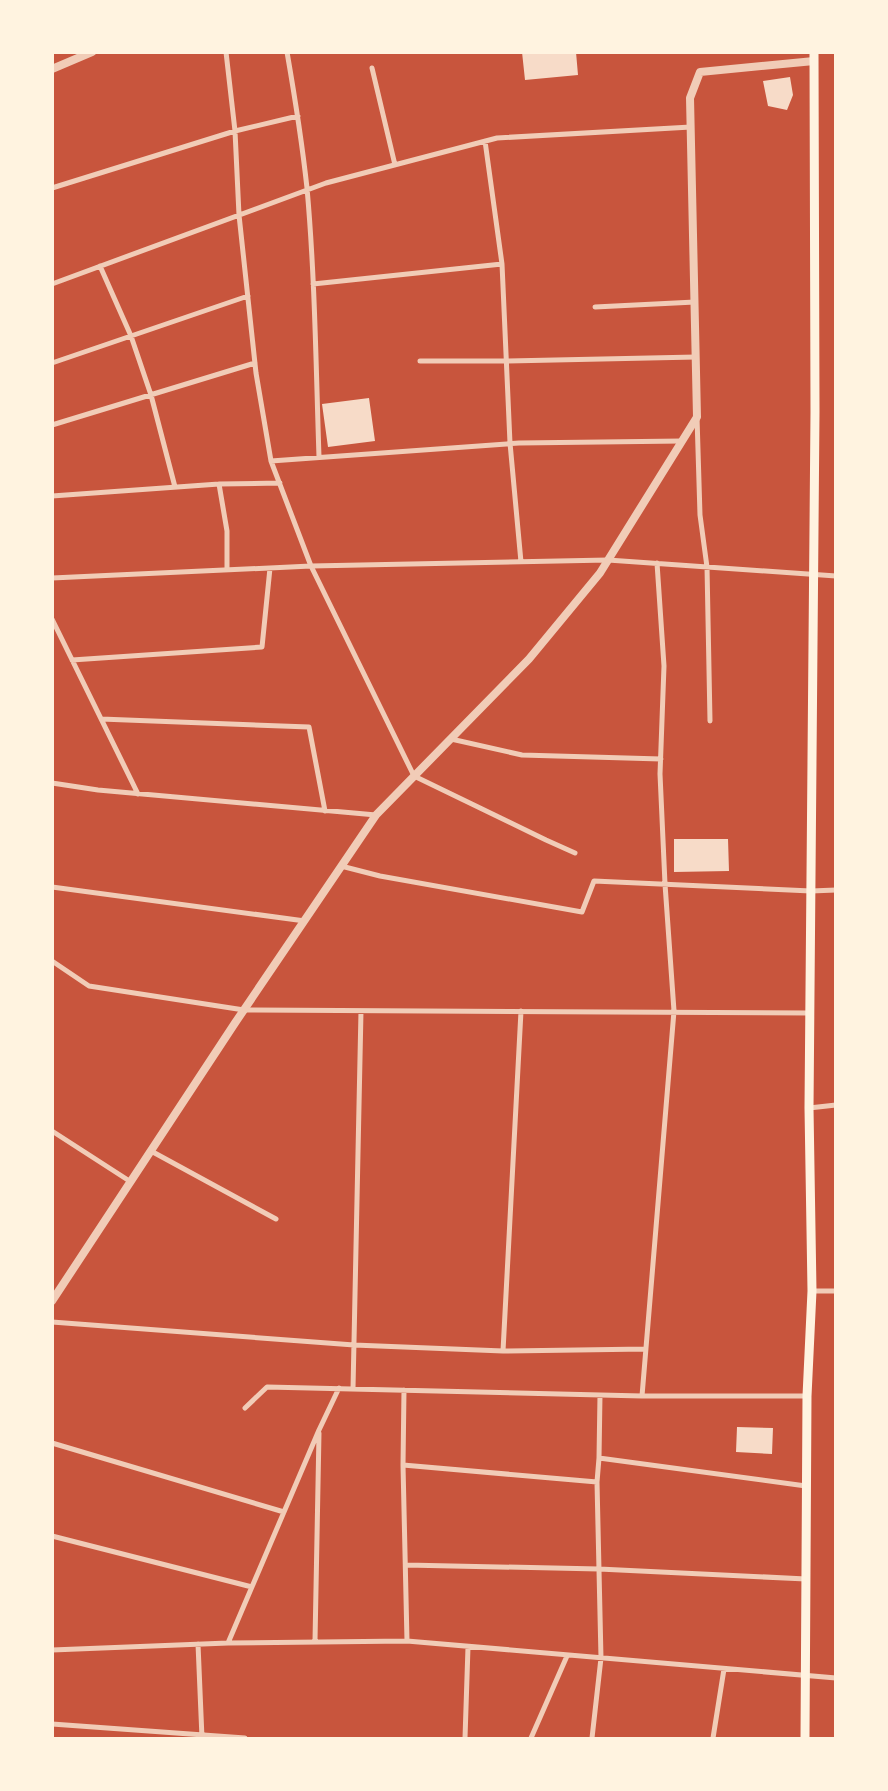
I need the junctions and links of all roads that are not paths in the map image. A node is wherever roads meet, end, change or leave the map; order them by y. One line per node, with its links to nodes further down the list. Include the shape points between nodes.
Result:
1 (92, 52): 6 (street)
2 (226, 52): 9 (street)
3 (287, 52): 7 (street)
4 (814, 57): 8 (street, via 700,72 690,98); 46 (main road)
5 (372, 68): 11 (street)
6 (52, 69)
7 (298, 116): 9 (street); 13 (street)
8 (691, 127): 10 (street); 20 (street)
9 (234, 131): 12 (street); 14 (street)
10 (485, 141): 11 (street); 15 (street)
11 (394, 165): 13 (street)
12 (52, 188)
13 (307, 190): 14 (street); 18 (street)
14 (239, 215): 16 (street); 19 (street)
15 (502, 264): 18 (street); 25 (street)
16 (100, 266): 17 (street); 22 (street)
17 (52, 284)
18 (313, 284): 33 (street)
19 (248, 296): 22 (street); 27 (street)
20 (695, 302): 21 (street); 23 (street)
21 (595, 307)
22 (131, 336): 26 (street); 28 (street)
23 (696, 358): 25 (street); 29 (street)
24 (420, 360): 25 (street)
25 (506, 361): 32 (street)
26 (52, 363)
27 (256, 363): 28 (street); 34 (street)
28 (151, 395): 30 (street); 37 (street)
29 (697, 417): 31 (street); 43 (street, via 700,515)
30 (52, 425)
31 (682, 442): 32 (street); 39 (street)
32 (510, 443): 33 (street); 40 (street)
33 (319, 457): 34 (street)
34 (271, 461): 35 (street)
35 (280, 483): 36 (street); 42 (street)
36 (219, 484): 37 (street); 45 (street, via 227,531)
37 (175, 487): 38 (street)
38 (52, 496)
39 (608, 560): 40 (street); 41 (street); 53 (street, via 529,659)
40 (522, 562): 42 (street)
41 (657, 564): 43 (street); 54 (street, via 664,666)
42 (311, 566): 44 (street); 55 (street)
43 (707, 567): 46 (street); 52 (street)
44 (270, 568): 45 (street); 50 (street, via 262,647)
45 (227, 570): 48 (street)
46 (814, 574): 47 (street); 65 (main road)
47 (836, 576)
48 (52, 578)
49 (52, 619): 50 (street)
50 (72, 660): 51 (street)
51 (101, 719): 57 (street); 58 (street, via 309,727)
52 (710, 721)
53 (451, 739): 54 (street, via 522,755); 55 (street)
54 (661, 759): 62 (street)
55 (414, 776): 59 (street); 60 (street)
56 (52, 783): 57 (street)
57 (138, 794): 58 (street)
58 (325, 811): 59 (street)
59 (376, 815): 61 (street)
60 (575, 853)
61 (341, 866): 62 (street, via 380,876 582,912 594,881); 66 (street)
62 (665, 884): 65 (street); 71 (street)
63 (52, 887): 66 (street)
64 (836, 890): 65 (street)
65 (811, 891): 72 (main road)
66 (305, 921): 68 (street)
67 (52, 961): 68 (street, via 89,986)
68 (244, 1010): 69 (street); 76 (street)
69 (360, 1010): 70 (street); 83 (street)
70 (520, 1011): 71 (street); 85 (street)
71 (674, 1011): 72 (street); 84 (street)
72 (810, 1013): 74 (main road)
73 (836, 1105): 74 (street)
74 (809, 1108): 79 (main road)
75 (52, 1131): 77 (street)
76 (151, 1152): 77 (street); 78 (street)
77 (131, 1182): 81 (street)
78 (276, 1219)
79 (812, 1291): 80 (street); 91 (main road)
80 (836, 1291)
81 (52, 1301)
82 (52, 1322): 83 (street)
83 (354, 1345): 85 (street); 87 (street)
84 (646, 1349): 85 (street); 90 (street)
85 (503, 1351)
86 (339, 1388): 87 (street); 92 (street, via 267,1387); 93 (street)
87 (353, 1389): 88 (street)
88 (404, 1390): 89 (street); 96 (street)
89 (600, 1395): 90 (street); 95 (street)
90 (642, 1396): 91 (street)
91 (807, 1396): 98 (main road)
92 (245, 1408)
93 (319, 1430): 99 (street); 105 (street)
94 (52, 1443): 99 (street)
95 (599, 1458): 97 (street); 98 (street)
96 (403, 1465): 97 (street); 101 (street)
97 (597, 1482): 102 (street)
98 (806, 1486): 103 (main road)
99 (284, 1512): 104 (street)
100 (52, 1536): 104 (street)
101 (406, 1565): 102 (street); 106 (street)
102 (599, 1569): 103 (street); 112 (street)
103 (806, 1579): 114 (main road)
104 (252, 1587): 107 (street)
105 (315, 1641): 106 (street); 107 (street)
106 (406, 1641): 109 (street)
107 (228, 1643): 108 (street)
108 (198, 1644): 110 (street); 117 (street)
109 (468, 1647): 111 (street); 119 (street)
110 (52, 1650)
111 (567, 1656): 112 (street); 120 (street)
112 (602, 1658): 113 (street); 121 (street)
113 (724, 1669): 114 (street); 122 (street)
114 (806, 1676): 115 (street); 123 (main road)
115 (836, 1678)
116 (52, 1724): 117 (street)
117 (203, 1737): 118 (street)
118 (245, 1738)
119 (465, 1738)
120 (531, 1738)
121 (592, 1738)
122 (714, 1738)
123 (805, 1738)

